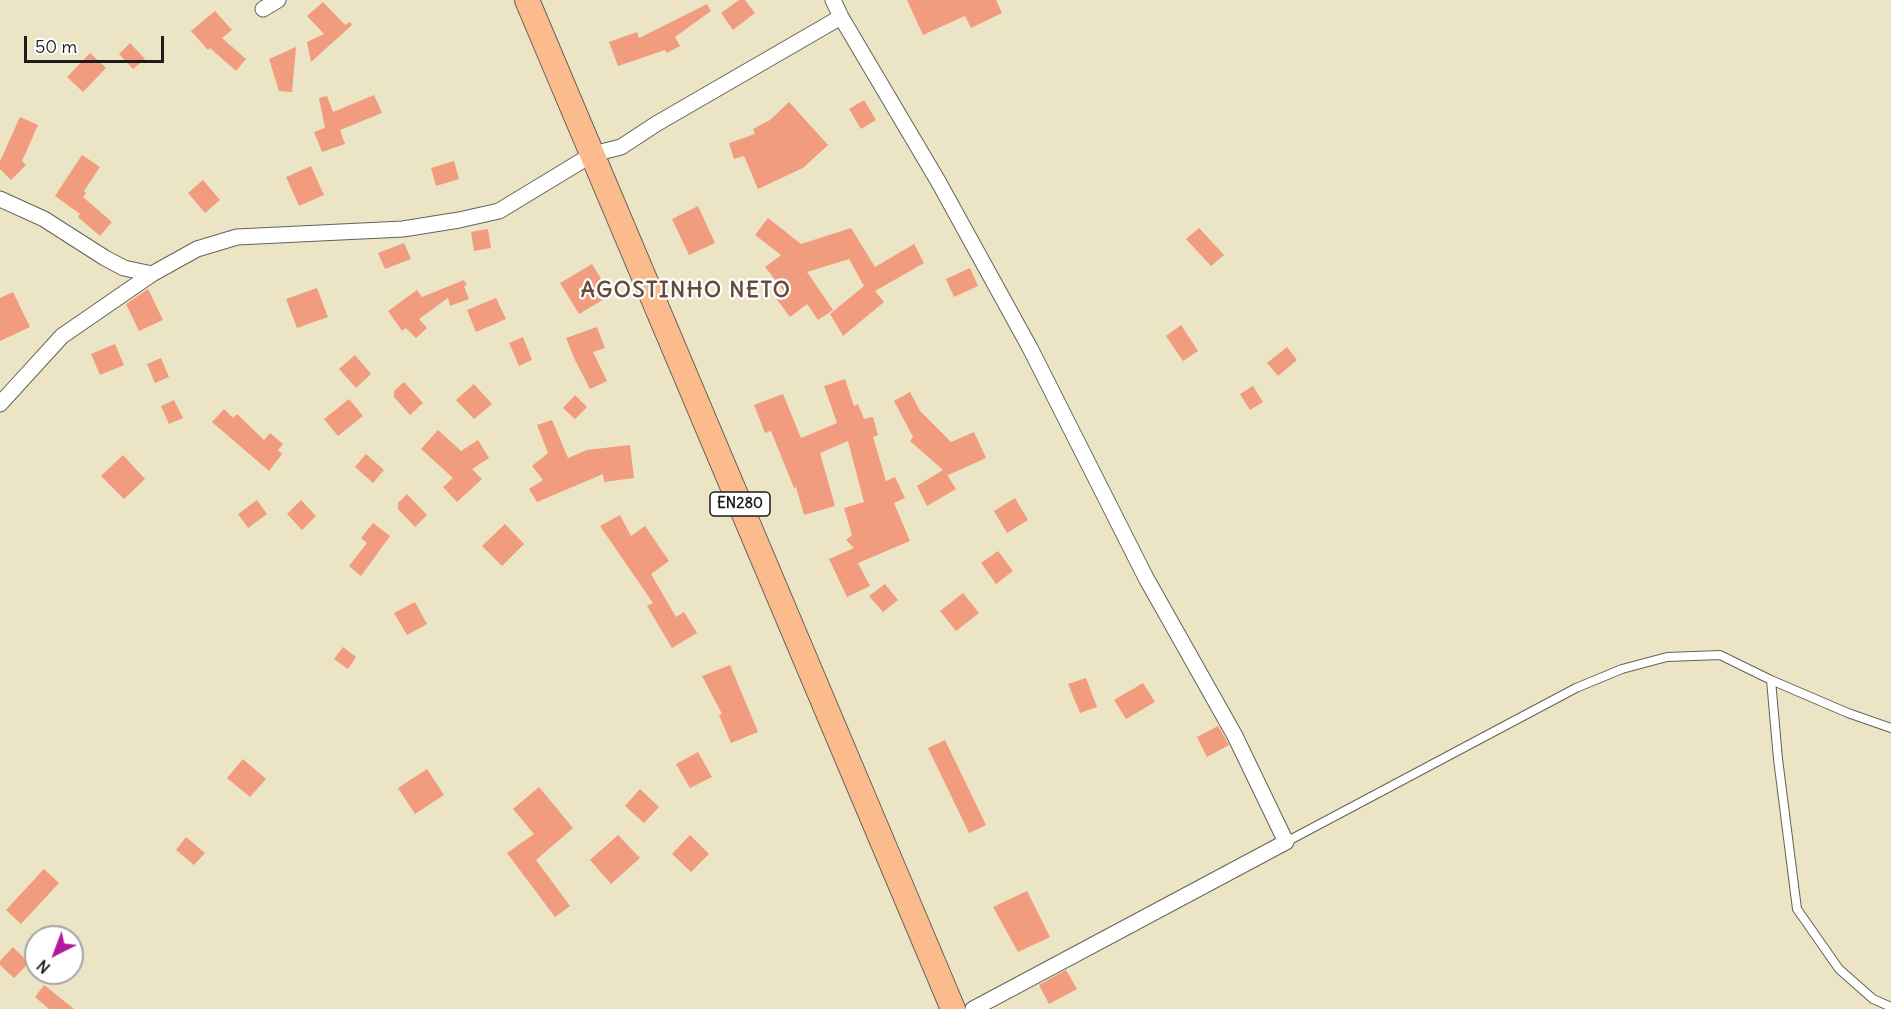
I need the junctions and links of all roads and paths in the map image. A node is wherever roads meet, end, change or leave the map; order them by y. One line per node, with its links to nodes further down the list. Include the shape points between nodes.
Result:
1 (278, 0): 4 (street)
2 (527, 0): 6 (main road, EN280)
3 (833, 0): 5 (street)
4 (263, 9)
5 (841, 17): 6 (street, via 621,147); 12 (street, via 1030,348 1146,578 1235,736)
6 (593, 154): 8 (street, via 499,211 403,229 237,237 197,249); 14 (main road, EN280)
7 (0, 199): 8 (street, via 44,219 124,268)
8 (152, 274): 9 (street, via 62,336)
9 (0, 404)
10 (1771, 680): 11 (lane); 12 (lane, via 1720,655 1668,657 1622,669 1576,688); 13 (lane, via 1797,909 1839,969 1873,999)
11 (1891, 729)
12 (1286, 842): 15 (street)
13 (1891, 1007)
14 (953, 1009)
15 (973, 1009)

